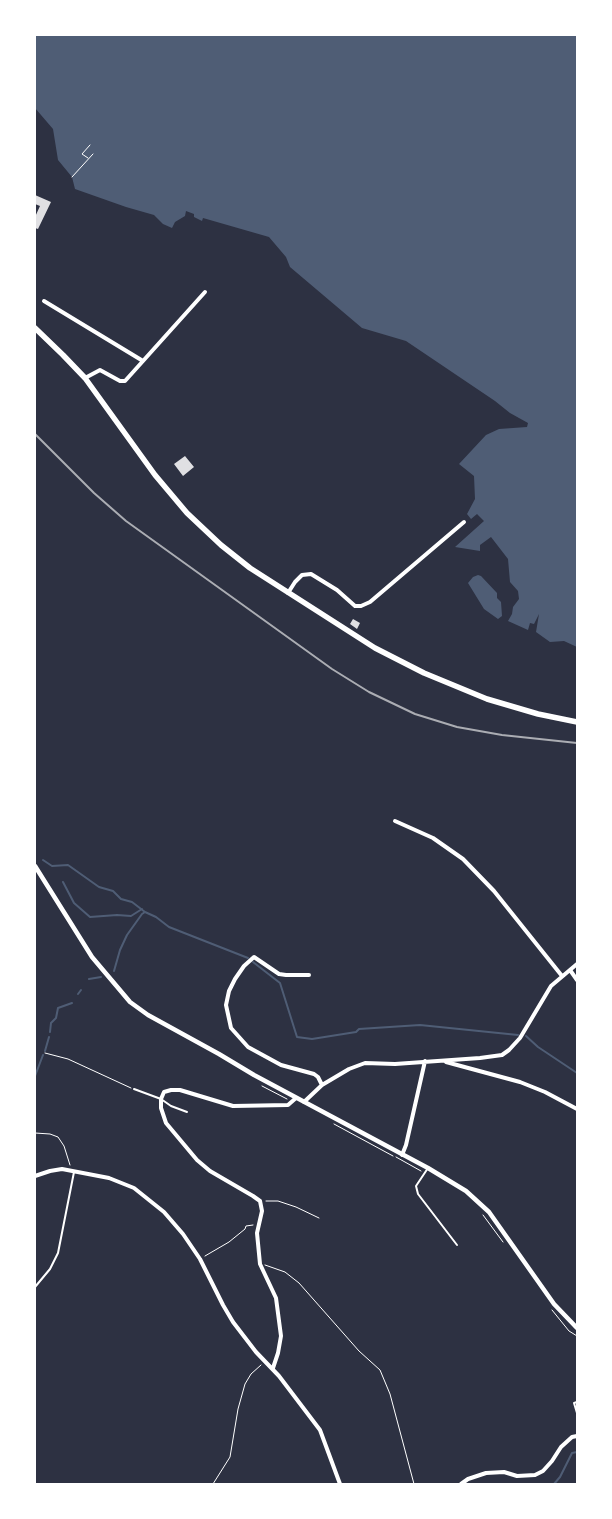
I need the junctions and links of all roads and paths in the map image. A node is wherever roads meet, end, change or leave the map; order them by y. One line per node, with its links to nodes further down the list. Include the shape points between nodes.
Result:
1 (90, 145): 3 (path, via 82,154)
2 (93, 154): 3 (path)
3 (88, 159): 4 (path)
4 (72, 177)
5 (205, 292): 8 (street)
6 (44, 301): 8 (street)
7 (35, 328): 9 (main road)
8 (143, 361): 9 (street, via 125,381 100,370)
9 (85, 378): 11 (main road, via 155,475 187,513 221,546)
10 (464, 522): 11 (street, via 370,602 361,606 355,606 311,574 302,575)
11 (288, 594): 12 (main road, via 424,674 487,699)
12 (577, 722)
13 (395, 821): 18 (street, via 433,838 463,859 494,891)
14 (35, 866): 25 (street, via 92,957 138,1009)
15 (577, 964): 16 (street)
16 (570, 970): 18 (street); 19 (street)
17 (309, 975): 23 (street, via 278,974 254,957 244,966 229,991 226,1005 231,1028 248,1047 281,1065 314,1074)
18 (562, 976): 21 (street, via 547,992 520,1038 502,1055)
19 (577, 980)
20 (45, 1053): 24 (path, via 68,1059)
21 (441, 1060): 22 (street); 28 (street, via 520,1082)
22 (425, 1061): 23 (street, via 365,1063); 31 (street)
23 (322, 1085): 27 (street)
24 (134, 1089): 26 (lane)
25 (296, 1098): 26 (street, via 288,1105 233,1106 171,1090 164,1092); 27 (street)
26 (161, 1099): 29 (lane); 35 (street, via 166,1123 197,1160)
27 (304, 1102): 31 (street)
28 (577, 1109)
29 (187, 1112)
30 (35, 1133): 33 (path, via 50,1134 60,1139)
31 (402, 1155): 32 (street)
32 (428, 1168): 38 (lane, via 416,1186 418,1194); 42 (street, via 456,1184 489,1212 554,1304)
33 (73, 1170): 34 (street, via 54,1170); 39 (street, via 114,1179 142,1193 168,1216); 41 (lane, via 58,1253)
34 (35, 1176)
35 (260, 1201): 36 (path, via 278,1201); 37 (street)
36 (319, 1218)
37 (259, 1226): 39 (path, via 246,1226); 40 (street)
38 (457, 1245)
39 (200, 1260): 43 (street, via 226,1311)
40 (260, 1264): 44 (street, via 272,1288 279,1318 280,1347); 50 (path, via 271,1266 305,1289 359,1351 380,1370 390,1394)
41 (35, 1287)
42 (577, 1328)
43 (266, 1362): 44 (street); 48 (path, via 251,1374 245,1384 230,1456)
44 (273, 1368): 49 (street, via 320,1430)
45 (577, 1402): 46 (lane, via 574,1403)
46 (577, 1413)
47 (577, 1436): 51 (street, via 561,1447 552,1461 535,1475 486,1473)
48 (213, 1484)
49 (340, 1484)
50 (414, 1484)
51 (461, 1484)

